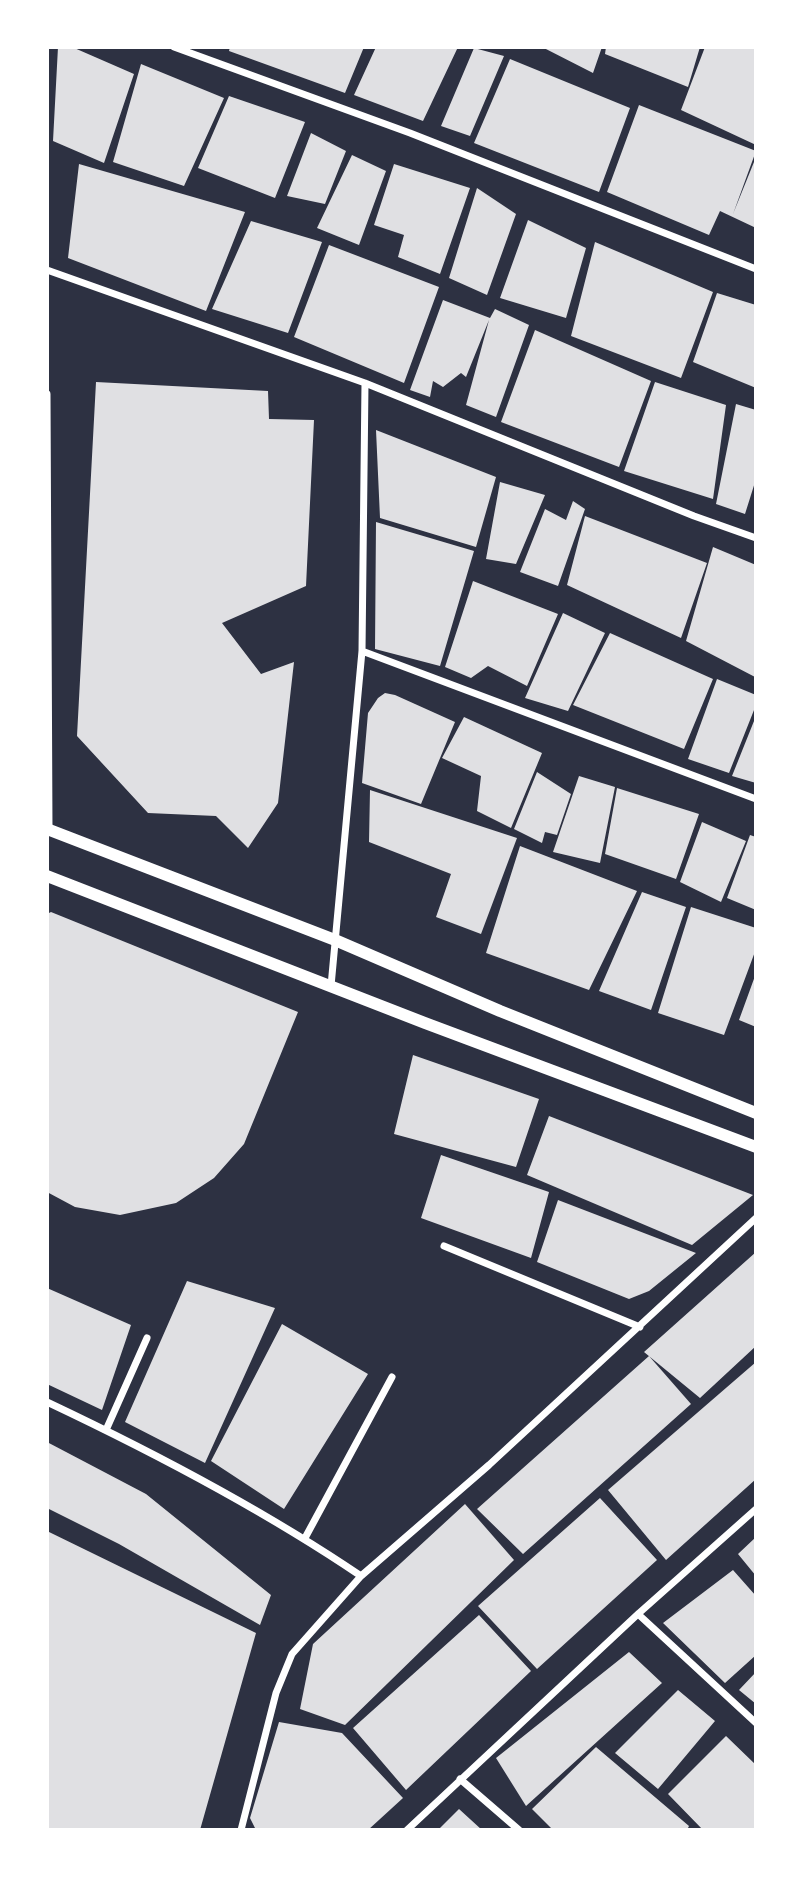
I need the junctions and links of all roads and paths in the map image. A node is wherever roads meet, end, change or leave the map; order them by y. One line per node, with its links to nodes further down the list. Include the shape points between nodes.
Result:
1 (174, 47): 2 (street, via 410,133)
2 (756, 269)
3 (47, 270): 4 (street)
4 (365, 383): 6 (street); 7 (street)
5 (47, 394): 9 (street)
6 (756, 538)
7 (362, 651): 8 (street); 11 (street)
8 (756, 799)
9 (48, 830): 11 (street)
10 (51, 879): 12 (street)
11 (335, 940): 12 (street); 13 (street)
12 (331, 986): 14 (street)
13 (756, 1113)
14 (756, 1147)
15 (756, 1217): 17 (street)
16 (444, 1246): 17 (street)
17 (640, 1327): 24 (street)
18 (148, 1338): 21 (street)
19 (392, 1377): 23 (street)
20 (47, 1402): 21 (street)
21 (106, 1430): 23 (street)
22 (756, 1509): 25 (street)
23 (305, 1538): 24 (street)
24 (361, 1576): 28 (street, via 292,1654 276,1693)
25 (638, 1614): 26 (street); 27 (street)
26 (756, 1723)
27 (460, 1779): 29 (street); 30 (street)
28 (241, 1830)
29 (407, 1830)
30 (519, 1830)

